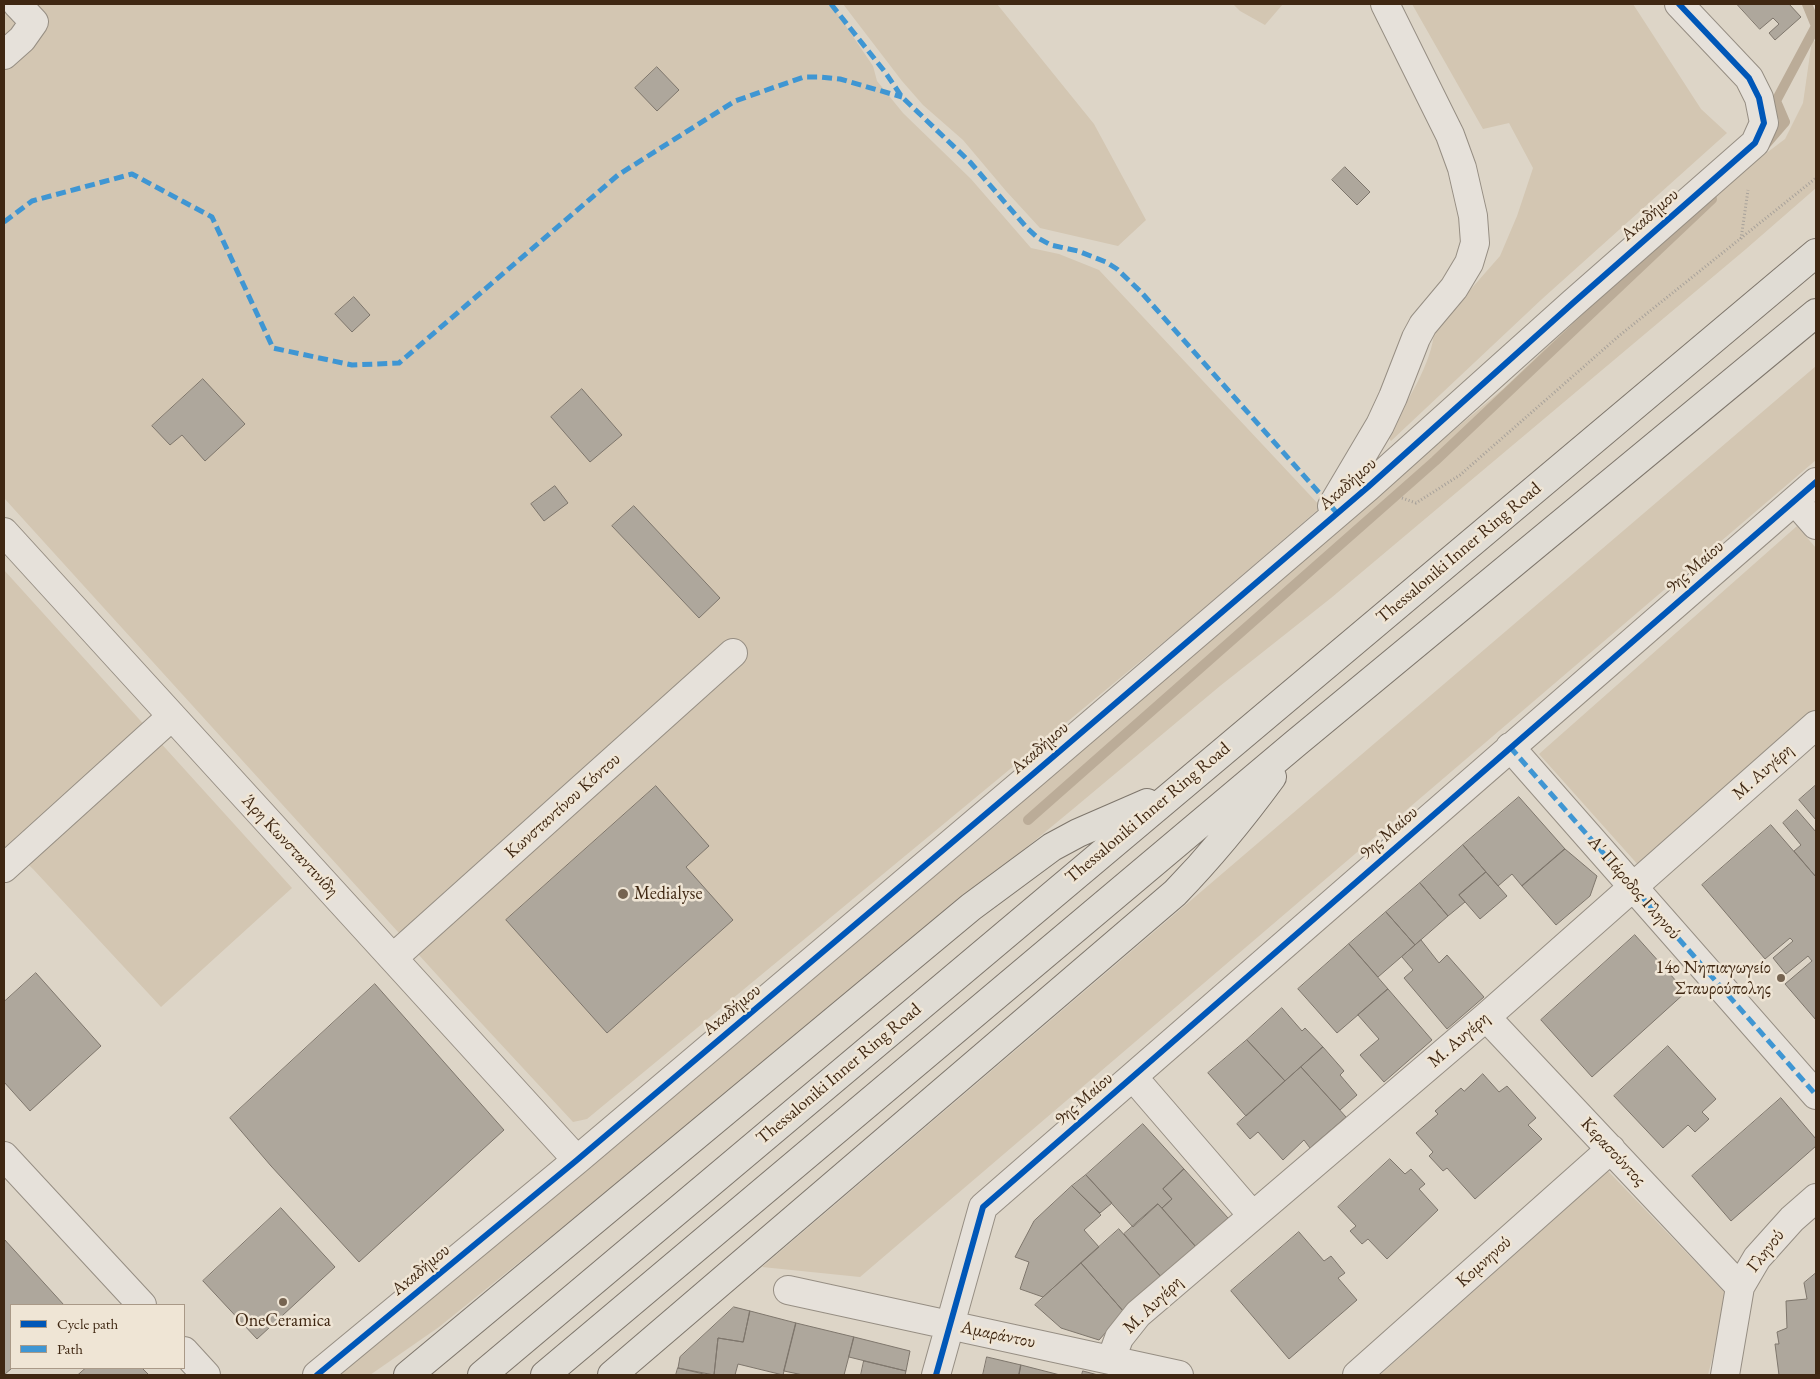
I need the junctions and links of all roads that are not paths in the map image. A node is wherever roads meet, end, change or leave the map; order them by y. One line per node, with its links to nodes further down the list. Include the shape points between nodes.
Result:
1 (1385, 4): 9 (street, via 1456,151 1473,216 1475,243 1469,263 1454,288 1423,325 1380,424)
2 (1680, 4): 26 (street, Ακαδήμου, via 1749,78 1759,98 1764,123 1754,143 1368,487)
3 (26, 13): 4 (street, via 22,39)
4 (4, 55)
5 (1816, 253): 17 (highway, Thessaloniki Inner Ring Road)
6 (1816, 313): 15 (highway)
7 (1816, 482): 8 (street, 9ης Μαίου)
8 (1795, 501): 10 (street); 16 (street, 9ης Μαίου)
9 (1332, 506)
10 (1816, 525)
11 (4, 532): 13 (street, Άρη Κωνσταντινίδη)
12 (733, 653): 20 (street, Κωνσταντίνου Κόντου)
13 (171, 717): 18 (street); 20 (street, Άρη Κωνσταντινίδη)
14 (1816, 725): 19 (street, Μ. Αυγέρη)
15 (1296, 743): 39 (highway); 40 (highway, via 1201,867 1175,893)
16 (1510, 748): 19 (street, Α' Πάροδος Γληνού); 22 (street, 9ης Μαίου)
17 (1176, 790): 37 (highway, via 1052,847 971,907); 38 (highway, Thessaloniki Inner Ring Road)
18 (4, 868)
19 (1633, 887): 21 (street, Μ. Αυγέρη); 23 (street, Α' Πάροδος Γληνού)
20 (393, 958): 26 (street, Άρη Κωνσταντινίδη)
21 (1486, 1017): 24 (street, Κερασούντος); 28 (street, Μ. Αυγέρη)
22 (1133, 1077): 28 (street); 32 (street, 9ης Μαίου, via 983,1207)
23 (1816, 1095)
24 (1611, 1149): 29 (street, Κερασούντος); 43 (street, Κομνηνού)
25 (4, 1156): 31 (street)
26 (577, 1160): 36 (street, Ακαδήμου)
27 (1816, 1198): 29 (street, Γληνού, via 1757,1258)
28 (1253, 1216): 34 (street, Μ. Αυγέρη, via 1138,1314 1119,1338)
29 (1740, 1287): 44 (street, Γληνού)
30 (788, 1290): 32 (street, Αμαράντου)
31 (141, 1304)
32 (950, 1325): 34 (street, Αμαράντου); 41 (street)
33 (185, 1352): 35 (street)
34 (1111, 1360): 42 (street, Αμαράντου)
35 (206, 1375)
36 (317, 1375)
37 (408, 1375)
38 (482, 1375)
39 (545, 1375)
40 (612, 1375)
41 (936, 1375)
42 (1179, 1375)
43 (1357, 1375)
44 (1725, 1375)

